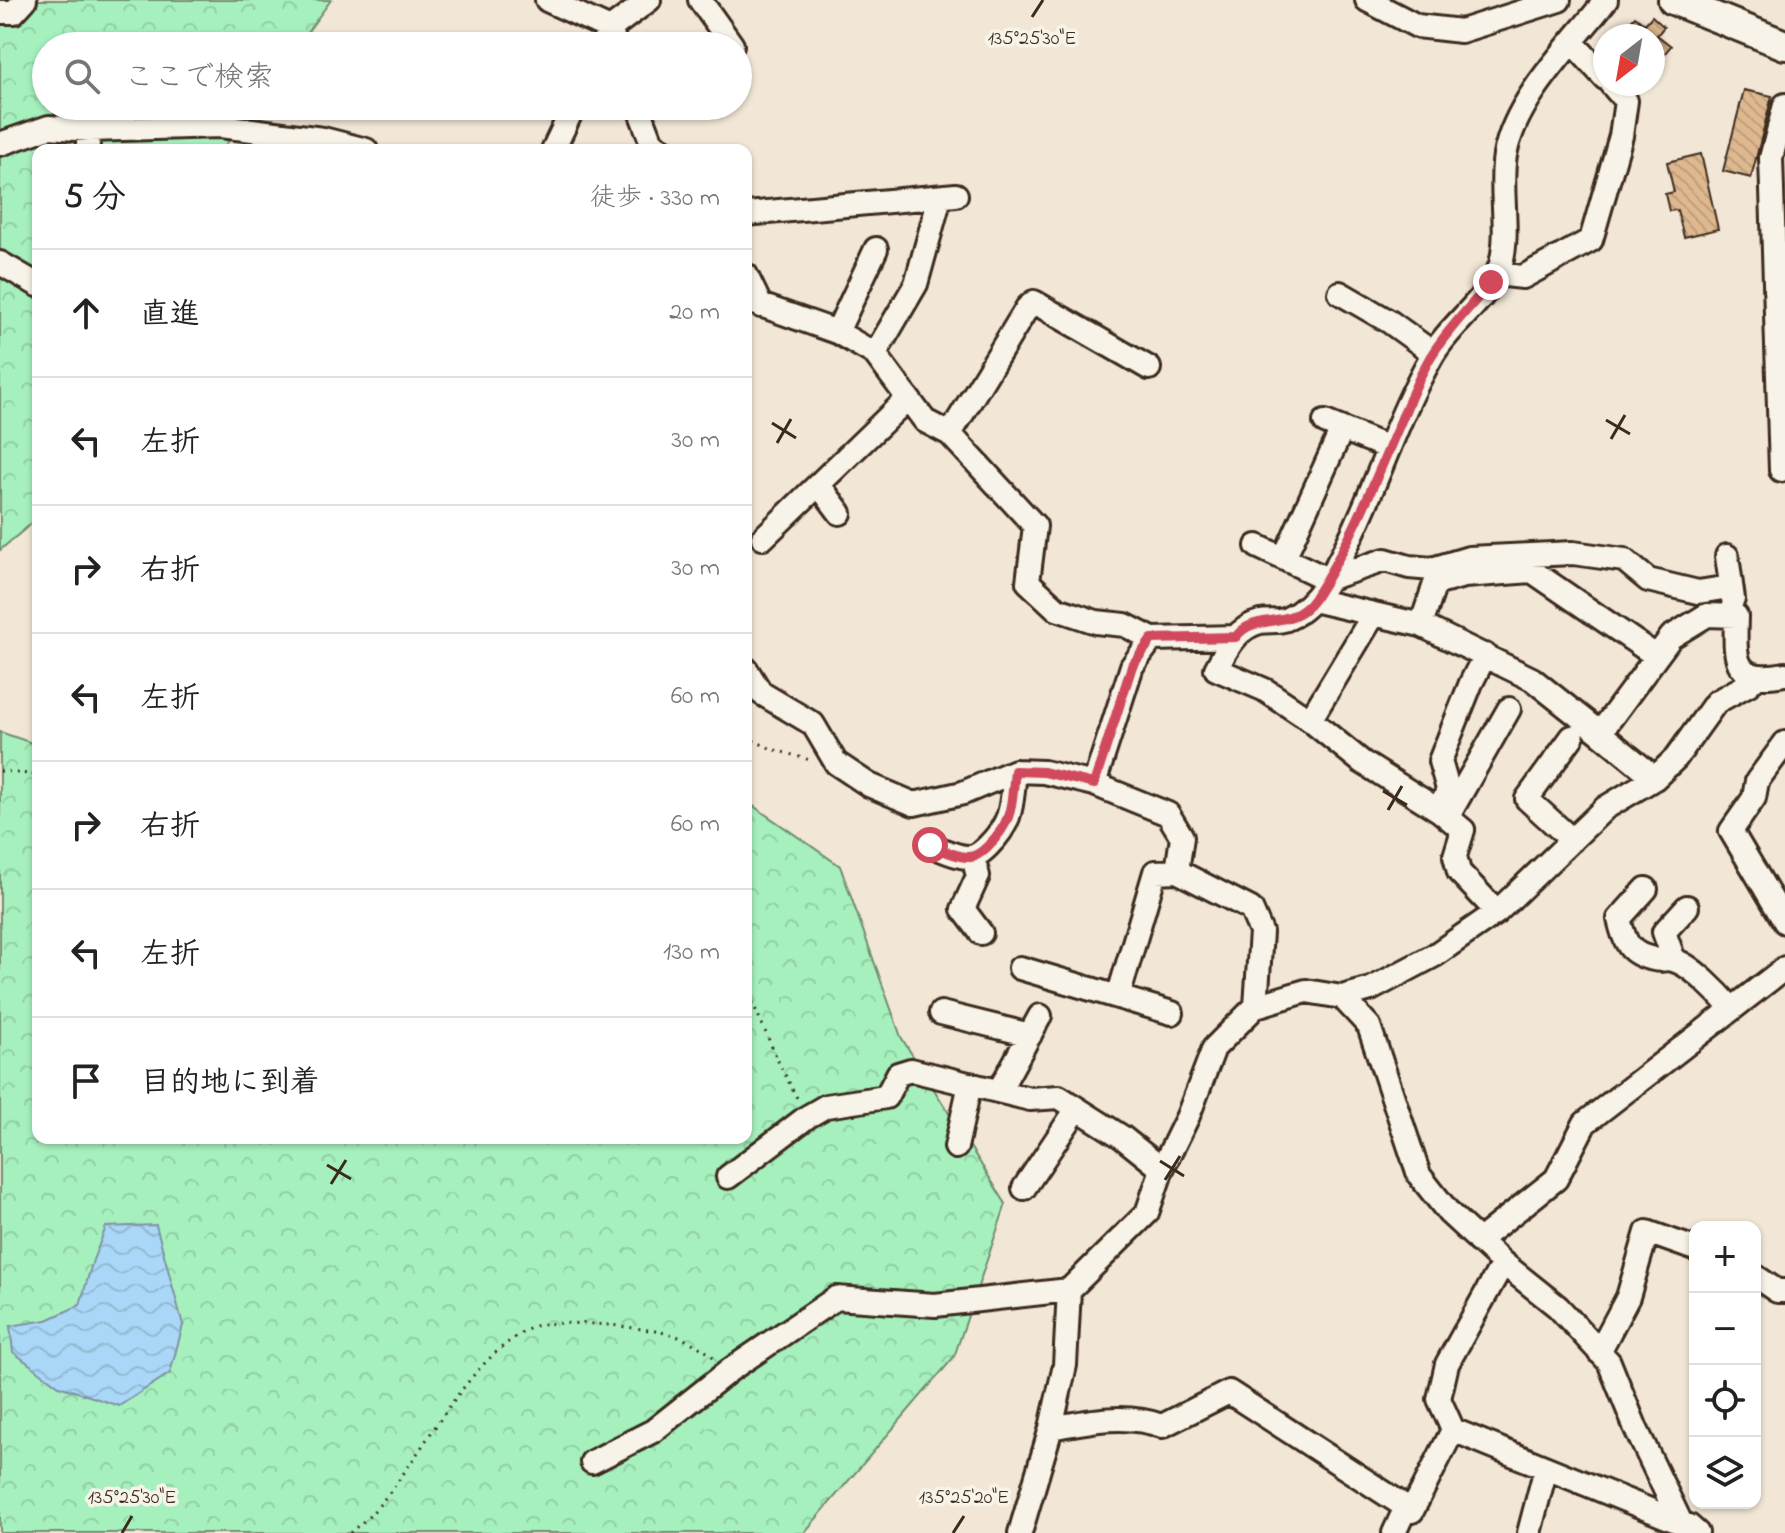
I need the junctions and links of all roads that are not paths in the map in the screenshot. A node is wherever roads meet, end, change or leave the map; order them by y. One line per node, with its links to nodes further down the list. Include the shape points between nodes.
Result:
1 (25, 0): 9 (street, via 14,12)
2 (547, 0): 10 (street)
3 (649, 0): 11 (street)
4 (700, 0): 12 (street)
5 (1367, 0): 6 (street, via 1417,26 1461,31)
6 (1559, 0)
7 (1606, 0): 13 (street)
8 (1673, 0): 14 (street)
9 (0, 12)
10 (597, 32)
11 (617, 32)
12 (723, 32)
13 (1573, 43): 15 (street); 28 (street, via 1534,88 1513,124 1504,158 1505,236)
14 (1785, 45)
15 (1593, 65)
16 (1622, 96): 28 (street, via 1626,101 1621,136 1591,240 1523,277)
17 (1785, 105): 30 (street, via 1771,158)
18 (567, 120): 23 (street)
19 (643, 120): 24 (street)
20 (89, 140): 21 (street, via 49,127); 22 (street, via 220,126)
21 (0, 144)
22 (343, 144)
23 (556, 144)
24 (654, 144)
25 (752, 213): 35 (street, via 948,196 916,284)
26 (876, 249): 33 (street)
27 (0, 263): 29 (street)
28 (1496, 274): 34 (street)
29 (32, 282)
30 (1780, 284): 38 (street)
31 (1340, 293): 34 (street)
32 (754, 303): 33 (street)
33 (837, 332): 35 (street)
34 (1433, 353): 40 (street)
35 (875, 354): 37 (street)
36 (1149, 368): 39 (street, via 1034,302)
37 (908, 398): 39 (street, via 925,421); 42 (street)
38 (1782, 430): 41 (street)
39 (950, 434): 55 (street, via 1035,526 1028,582 1057,609 1125,625)
40 (1389, 448): 47 (street, via 1334,425); 48 (street)
41 (1781, 470)
42 (819, 485): 43 (street); 44 (street)
43 (840, 513)
44 (763, 538)
45 (1257, 546): 47 (street)
46 (1727, 556): 49 (street)
47 (1284, 558): 48 (street)
48 (1327, 579): 49 (street, via 1385,560 1432,569 1469,558 1573,553 1624,560 1648,580 1698,592); 50 (street)
49 (1730, 587): 52 (street)
50 (1313, 600): 51 (street); 54 (street, via 1287,620 1261,622 1241,629)
51 (1374, 614): 53 (street); 62 (street)
52 (1736, 616): 57 (street, via 1707,615 1671,637); 59 (street, via 1735,656 1748,674)
53 (1421, 625): 56 (street); 57 (street, via 1435,584 1464,576 1532,571)
54 (1236, 637): 55 (street); 62 (street, via 1216,669 1265,690)
55 (1152, 639): 68 (street, via 1132,666)
56 (1485, 655): 63 (street, via 1532,679); 69 (street, via 1440,761 1448,789)
57 (1656, 656): 63 (street)
58 (1785, 674): 59 (street)
59 (1757, 676): 67 (street, via 1716,702)
60 (752, 679): 66 (street, via 761,693 813,724 836,763 869,785 914,804 963,793)
61 (1509, 709): 69 (street)
62 (1310, 720): 69 (street, via 1362,762)
63 (1600, 733): 67 (street)
64 (1572, 737): 70 (street, via 1527,799)
65 (1785, 743): 75 (street, via 1731,831)
66 (1015, 771): 68 (street); 72 (street, via 1005,828)
67 (1655, 778): 70 (street, via 1605,808)
68 (1094, 784): 73 (street, via 1168,814 1182,837)
69 (1444, 814): 77 (street, via 1463,830 1455,856 1459,872)
70 (1572, 840): 77 (street)
71 (930, 845): 72 (street)
72 (973, 857): 78 (street, via 978,876 963,909)
73 (1177, 871): 82 (street, via 1155,872); 84 (street, via 1251,909 1261,932)
74 (1646, 889): 79 (street, via 1619,919 1625,943 1654,960)
75 (1781, 905)
76 (1687, 907): 79 (street, via 1664,932)
77 (1497, 912): 83 (street, via 1435,955 1371,989)
78 (981, 933)
79 (1674, 960): 85 (street, via 1712,986)
80 (1020, 968): 82 (street)
81 (1785, 968): 85 (street)
82 (1118, 997): 87 (street)
83 (1342, 997): 84 (street, via 1306,991); 95 (street, via 1369,1026 1419,1175)
84 (1256, 1006): 92 (street, via 1214,1048)
85 (1732, 1009): 95 (street, via 1585,1123 1556,1179)
86 (941, 1013): 89 (street, via 1035,1026)
87 (1172, 1013)
88 (970, 1084): 89 (street); 91 (street); 93 (street, via 911,1070 898,1074 886,1097 826,1106)
89 (999, 1091): 90 (street, via 1030,1099 1059,1097)
90 (1077, 1109): 92 (street); 94 (street)
91 (956, 1147)
92 (1162, 1169): 99 (street, via 1147,1213)
93 (728, 1177)
94 (1024, 1188)
95 (1478, 1241): 97 (street)
96 (1689, 1247): 101 (street, via 1647,1232 1628,1297)
97 (1503, 1263): 101 (street, via 1558,1307); 103 (street, via 1447,1364 1439,1399)
98 (1761, 1280): 100 (street)
99 (1069, 1290): 102 (street, via 1065,1365); 104 (street, via 935,1305 836,1298 730,1370 653,1431)
100 (1785, 1291)
101 (1599, 1352): 107 (street, via 1609,1362 1636,1429)
102 (1051, 1428): 106 (street, via 1141,1418 1162,1426 1229,1392); 108 (street)
103 (1453, 1430): 105 (street); 106 (street, via 1412,1511)
104 (592, 1462)
105 (1546, 1468): 107 (street); 110 (street)
106 (1406, 1507): 109 (street)
107 (1689, 1528)
108 (1020, 1533)
109 (1394, 1533)
110 (1529, 1533)

